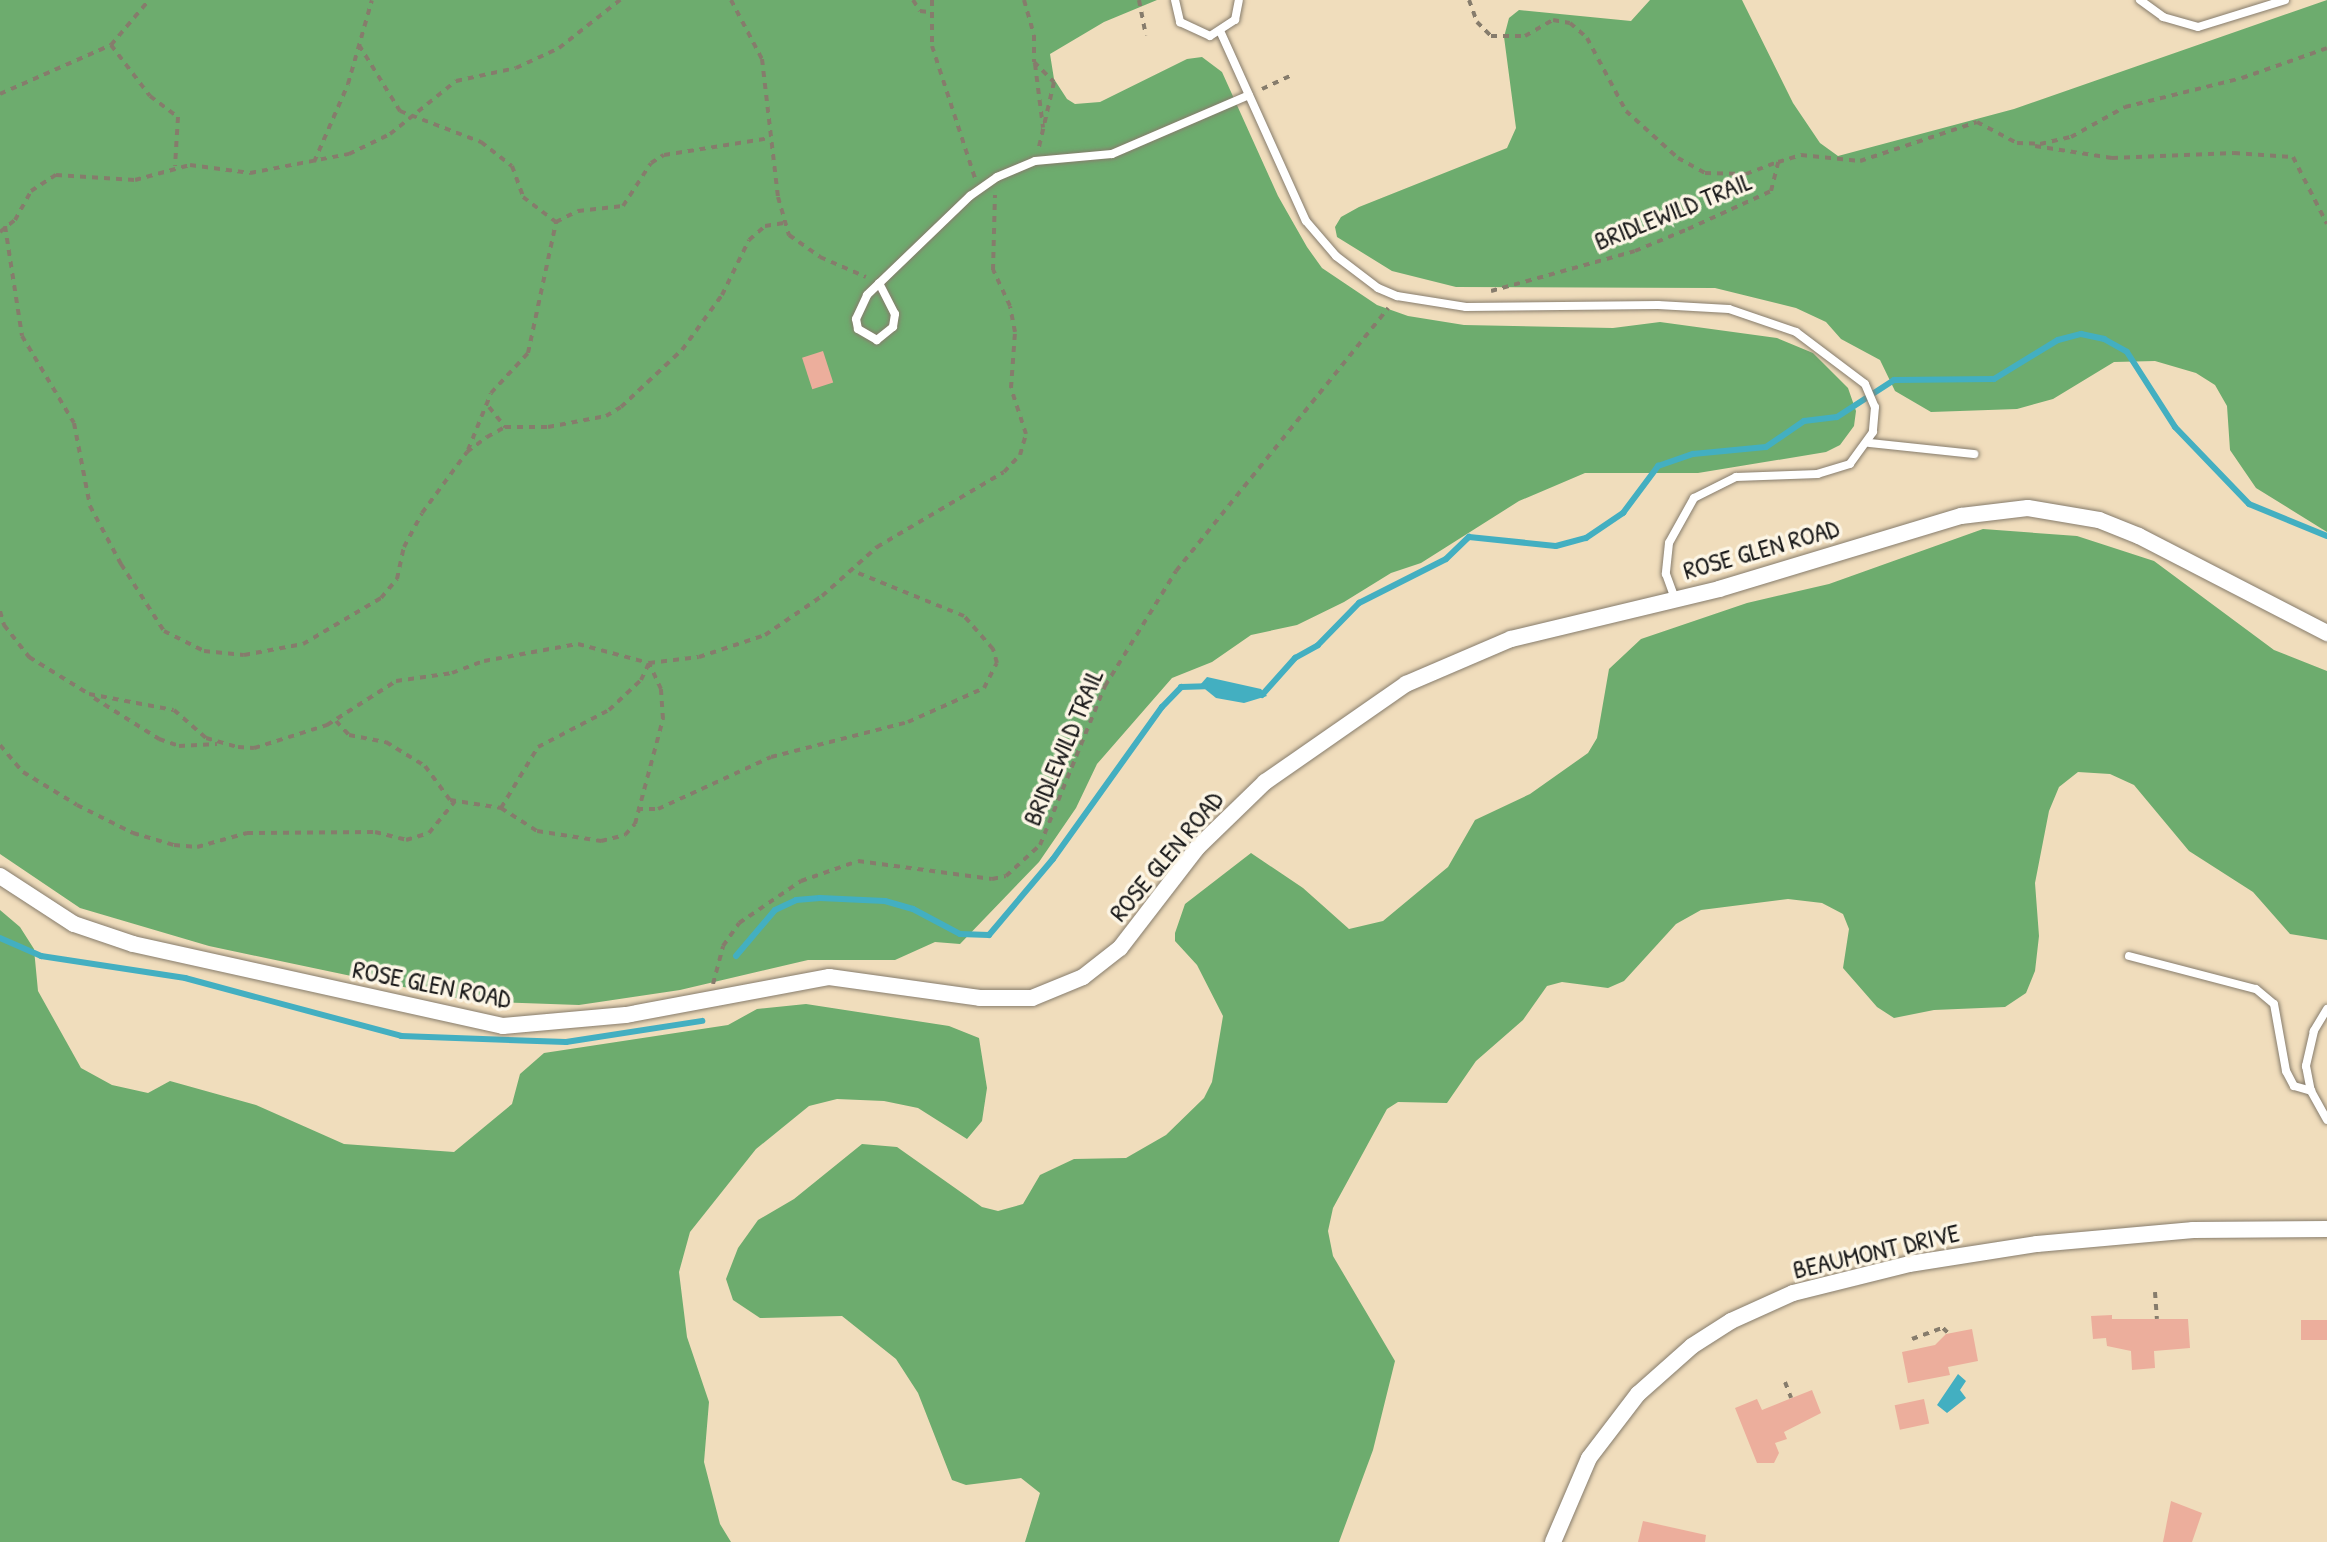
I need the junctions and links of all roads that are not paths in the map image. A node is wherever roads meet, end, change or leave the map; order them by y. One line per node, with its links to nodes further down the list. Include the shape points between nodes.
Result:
1 (1175, 0): 5 (lane, via 1175,12 1188,30)
2 (1239, 0): 5 (lane, via 1235,20)
3 (2140, 0): 4 (lane, via 2163,17 2198,27)
4 (2285, 0)
5 (1221, 33): 6 (lane)
6 (1249, 95): 7 (lane, via 1112,154 1035,161 997,177); 8 (lane, via 1313,231 1357,275 1397,296 1466,307 1729,309 1796,332 1865,384 1875,407)
7 (879, 283): 7 (lane, via 895,314 893,327 877,340 866,338 856,319)
8 (1869, 443): 9 (lane); 10 (lane, via 1836,470 1736,477 1694,498 1669,543 1666,574)
9 (1974, 454)
10 (1675, 599): 11 (street, ROSE GLEN ROAD, via 1961,516 2028,508 2084,516 2139,536); 12 (street, ROSE GLEN ROAD, via 1511,639 1439,666 1393,692 1265,782 1197,848 1120,948 1055,991 1005,1000 829,977 543,1025 464,1019 112,937 45,909)
11 (2327, 633)
12 (0, 876)
13 (2129, 956): 15 (lane, via 2256,989 2274,1004 2286,1071 2294,1086)
14 (2327, 1009): 15 (lane, via 2309,1049)
15 (2311, 1091): 16 (lane)
16 (2327, 1120)
17 (2327, 1229): 18 (street, BEAUMONT DRIVE, via 2209,1229 2037,1244 1909,1264 1793,1293 1731,1321 1692,1346 1638,1394 1589,1458)
18 (1553, 1542)

